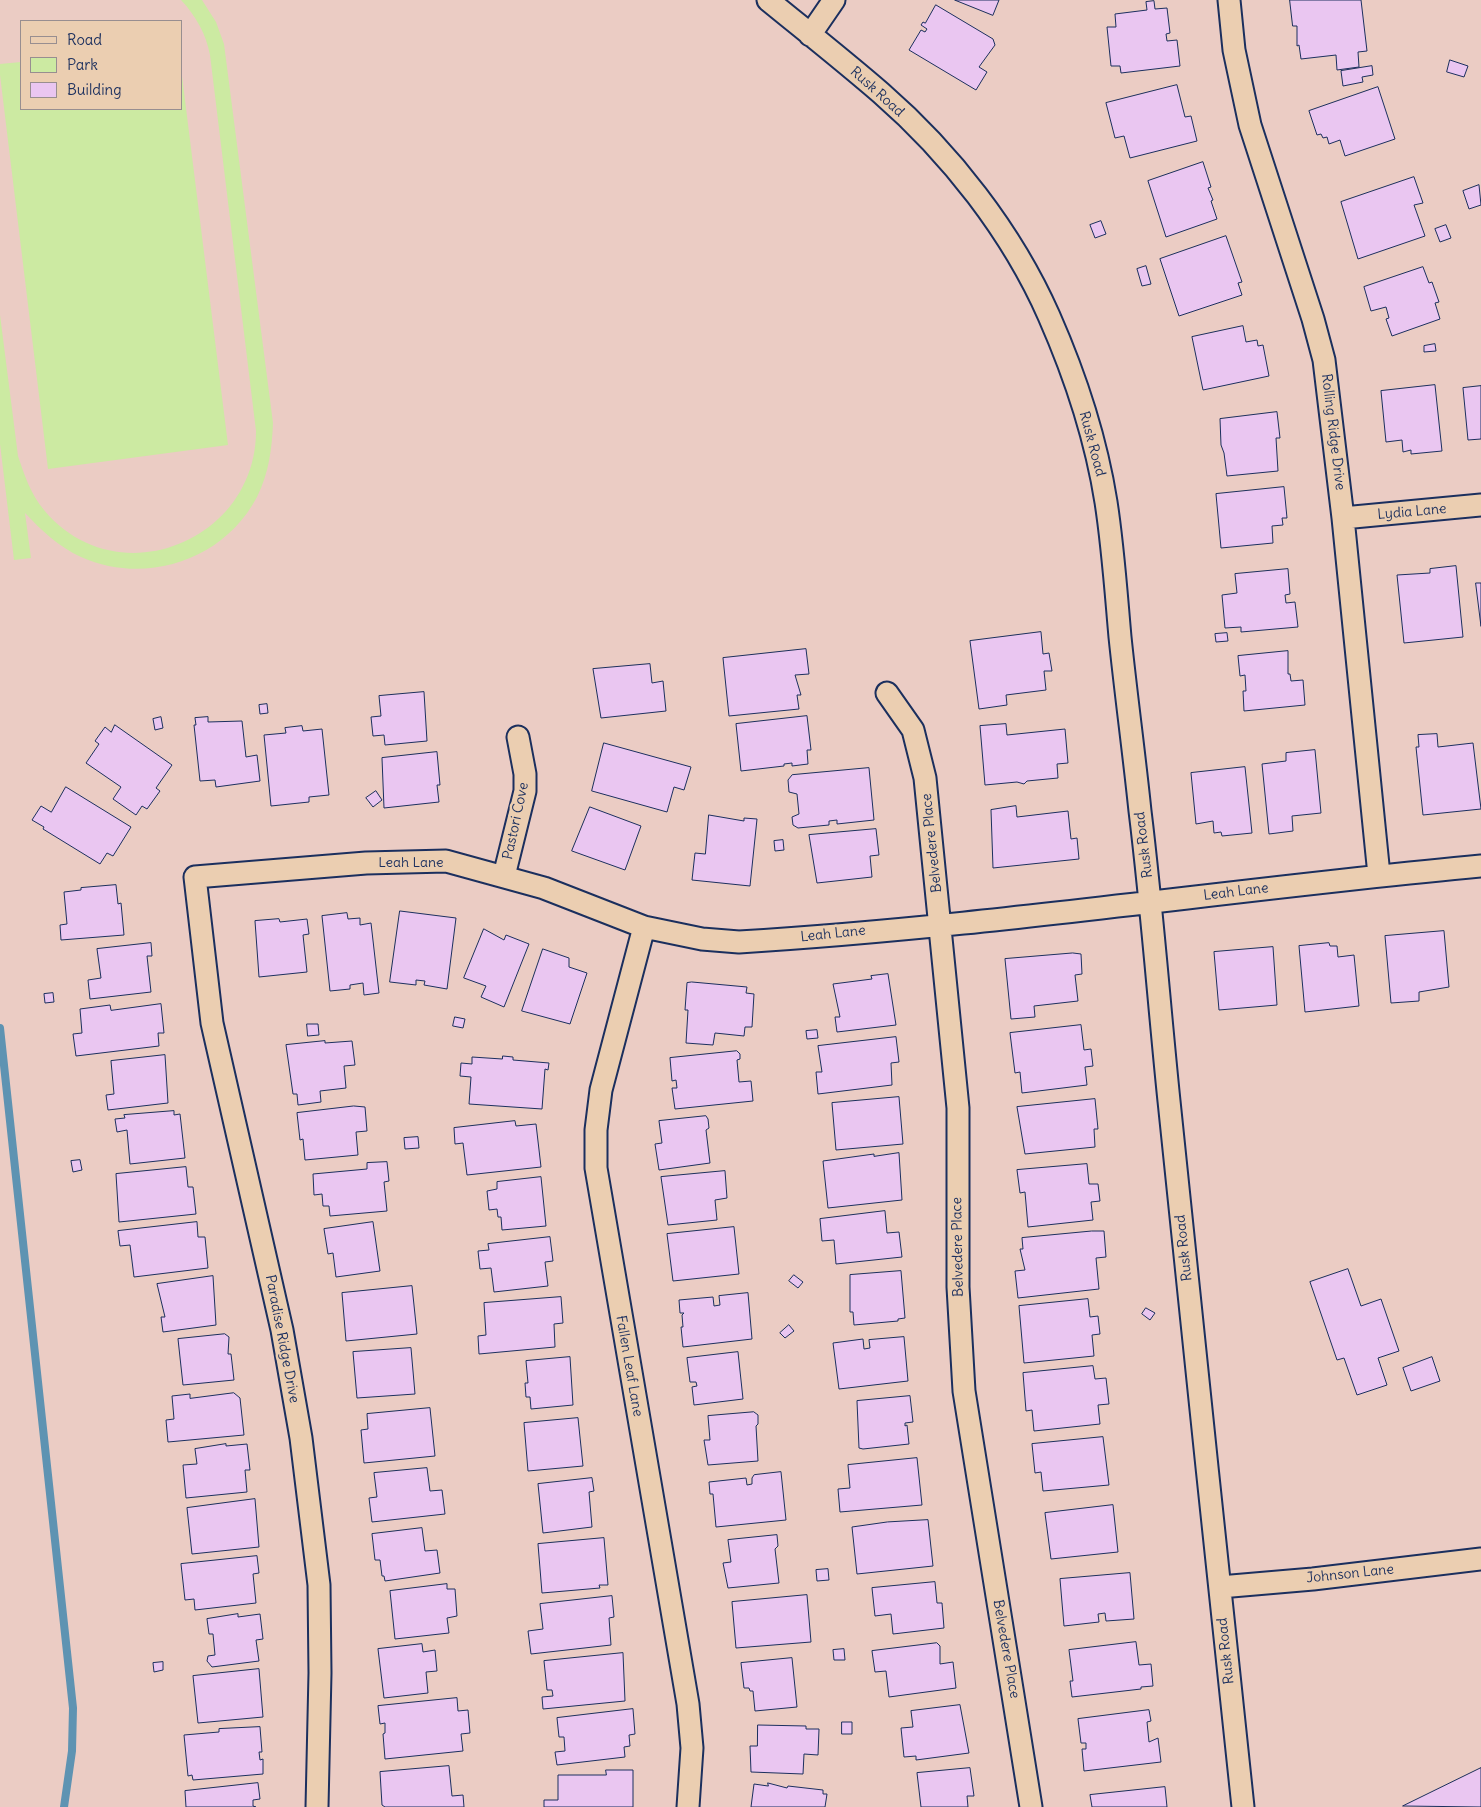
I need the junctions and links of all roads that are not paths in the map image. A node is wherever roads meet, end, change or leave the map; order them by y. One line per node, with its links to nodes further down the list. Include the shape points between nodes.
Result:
1 (768, 0): 4 (street, Rusk Road)
2 (834, 0): 4 (street)
3 (1229, 0): 6 (street, Rolling Ridge Drive, via 1234,50 1250,125 1324,360)
4 (810, 34): 13 (street, Rusk Road, via 883,94 964,180 1000,228 1027,272 1073,375 1092,436 1105,497)
5 (1481, 505): 6 (street, Lydia Lane)
6 (1343, 518): 10 (street, Rolling Ridge Drive)
7 (887, 693): 14 (street, Belvedere Place, via 913,730 920,750)
8 (518, 737): 11 (street, Pastori Cove, via 526,774 525,791)
9 (1481, 866): 10 (street, Leah Lane)
10 (1380, 875): 13 (street, Leah Lane)
11 (504, 876): 12 (street, Leah Lane, via 446,861 366,863); 15 (street, Leah Lane)
12 (195, 877): 18 (street, Paradise Ridge Drive, via 212,1023 282,1330 301,1438 319,1585)
13 (1151, 902): 14 (street, Leah Lane); 17 (street, Rusk Road)
14 (940, 924): 15 (street, Leah Lane, via 738,942 702,940); 20 (street, Belvedere Place, via 958,1108 958,1288 964,1391)
15 (644, 927): 19 (street, Fallen Leaf Lane, via 601,1090 596,1168 688,1704 692,1748)
16 (1481, 1559): 17 (street, Johnson Lane)
17 (1220, 1587): 21 (street, Rusk Road)
18 (317, 1807)
19 (688, 1807)
20 (1031, 1807)
21 (1243, 1807)

